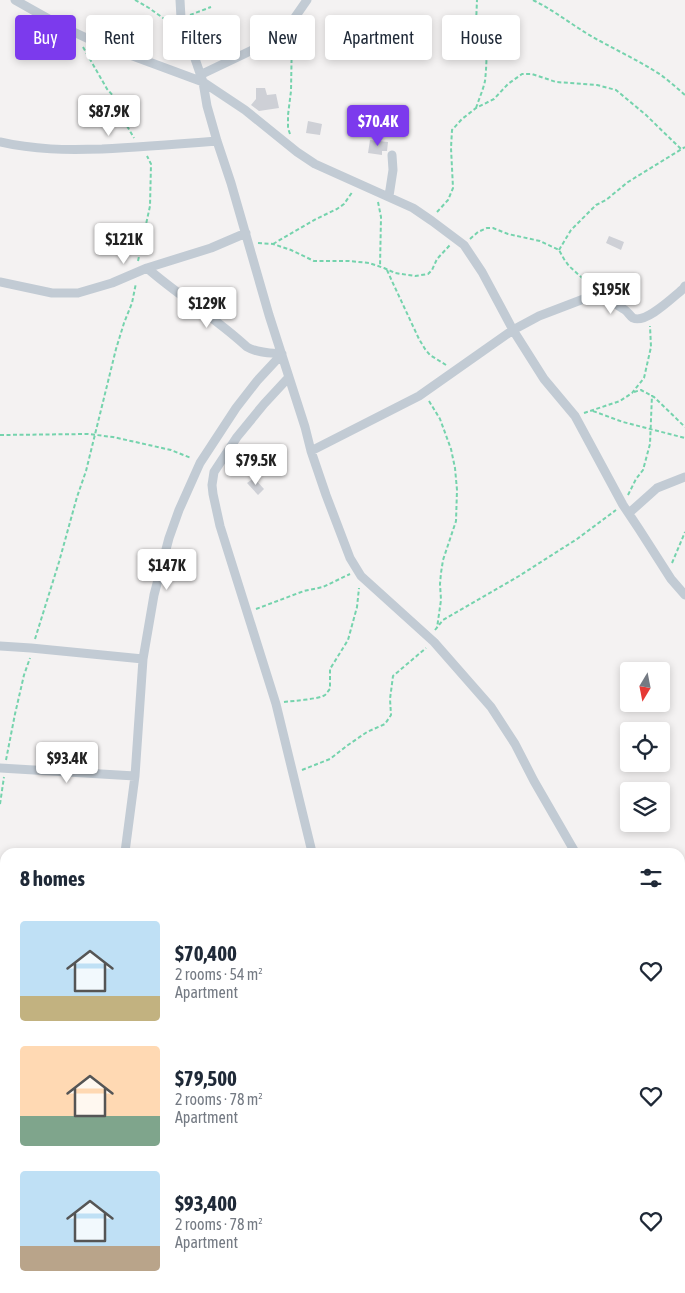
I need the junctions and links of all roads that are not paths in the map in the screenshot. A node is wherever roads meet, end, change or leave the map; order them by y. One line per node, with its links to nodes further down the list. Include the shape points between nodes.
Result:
1 (16, 0): 4 (street, via 74,33)
2 (180, 0): 4 (street, via 185,34)
3 (307, 0): 4 (street, via 291,23 265,44)
4 (201, 78): 5 (street); 8 (street, via 315,164)
5 (217, 141): 6 (street, via 58,150); 9 (street)
6 (0, 142)
7 (392, 155): 8 (street)
8 (389, 196): 13 (street, via 413,208 464,245)
9 (246, 233): 10 (street); 14 (street)
10 (147, 268): 11 (street, via 78,293 52,293); 14 (street, via 247,347)
11 (0, 282)
12 (684, 288): 13 (street, via 648,316 637,319 600,294 568,304)
13 (513, 330): 16 (street, via 419,396); 18 (street, via 544,379 575,416)
14 (282, 354): 15 (street); 21 (street, via 236,408 200,463 169,538 154,595)
15 (289, 377): 16 (street); 25 (street, via 237,437 214,472 212,485 220,526 276,704)
16 (311, 451): 26 (street, via 350,558 360,573 432,640 491,706)
17 (685, 477): 18 (street, via 657,488)
18 (629, 513): 19 (street, via 671,579)
19 (685, 595)
20 (0, 646): 21 (street)
21 (144, 659): 23 (street)
22 (3, 769): 23 (street)
23 (135, 776): 24 (street)
24 (126, 848)
25 (311, 848)
26 (573, 848)

